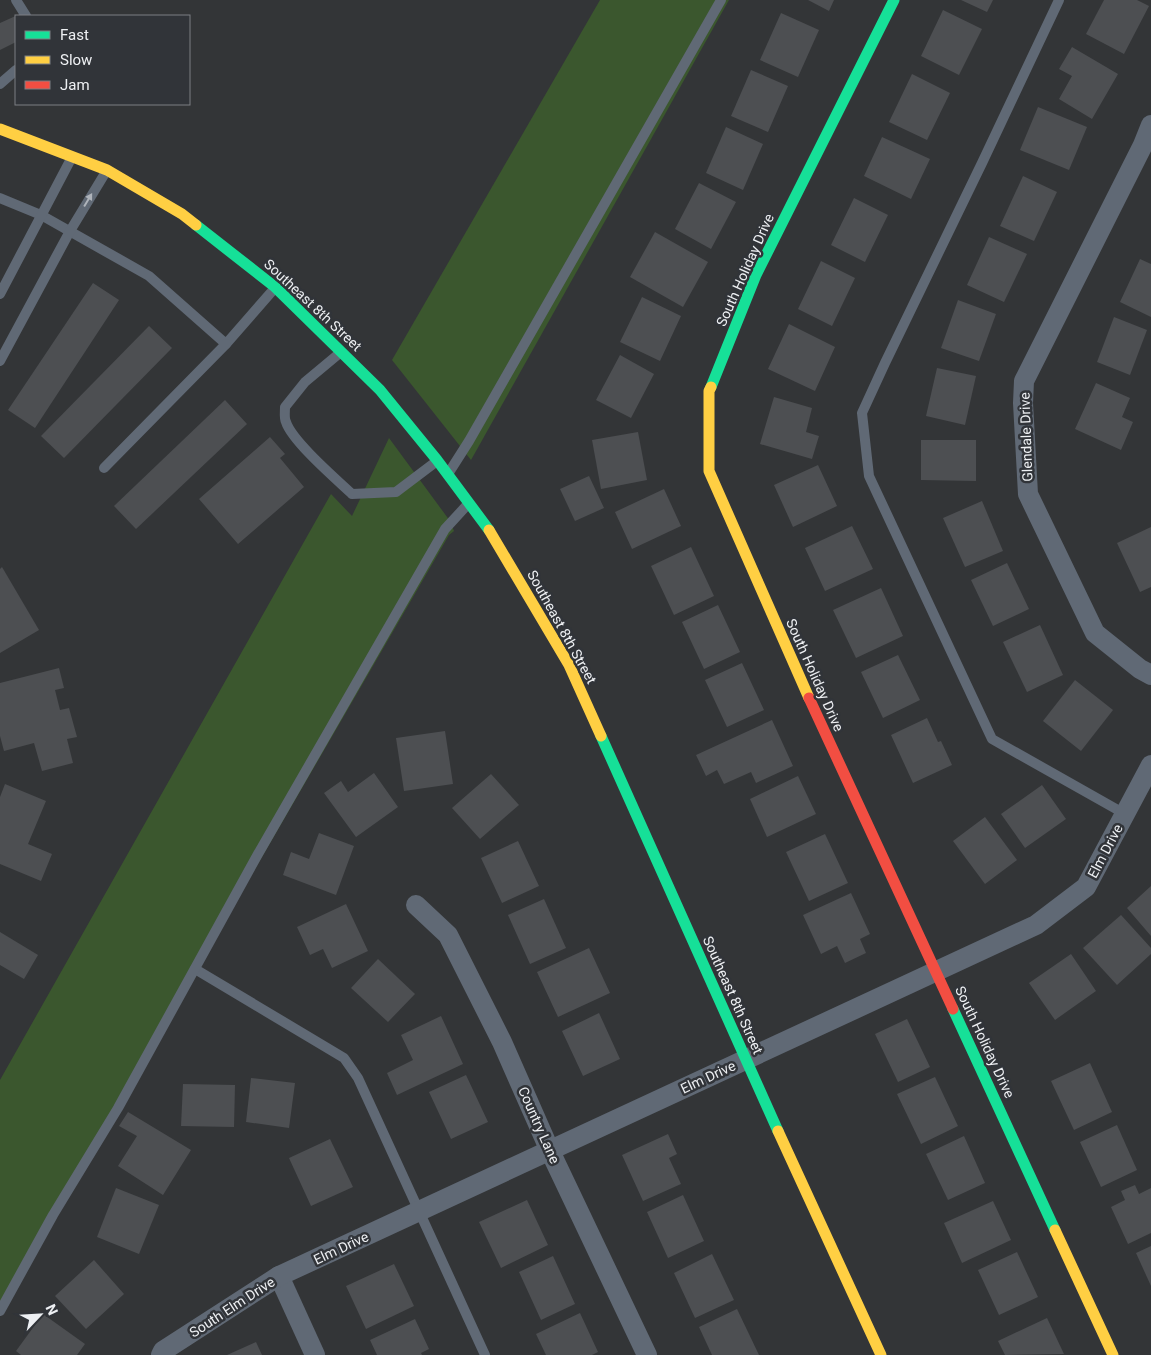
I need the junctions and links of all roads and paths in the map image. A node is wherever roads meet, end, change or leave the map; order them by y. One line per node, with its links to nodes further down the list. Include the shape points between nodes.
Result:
1 (16, 0): 5 (lane)
2 (721, 0): 22 (lane)
3 (894, 0): 29 (street, South Holiday Drive, via 756,275 708,391 709,471)
4 (1058, 0): 26 (lane, via 862,413 869,476 992,739)
5 (25, 15)
6 (15, 71): 7 (lane)
7 (0, 84)
8 (1151, 125): 24 (street, Glendale Drive, via 1024,381 1023,403 1028,494 1095,633)
9 (0, 129): 10 (street, Southeast 8th Street)
10 (72, 156): 11 (street, Southeast 8th Street); 13 (lane)
11 (107, 170): 14 (lane, one-way to 11); 15 (street, Southeast 8th Street, via 182,214)
12 (0, 198): 13 (lane)
13 (41, 215): 14 (lane); 16 (lane)
14 (70, 230): 17 (lane, via 149,276); 19 (lane)
15 (275, 287): 17 (lane); 18 (street, Southeast 8th Street)
16 (0, 294)
17 (226, 344): 21 (lane)
18 (342, 352): 20 (street, Southeast 8th Street, via 380,390); 20 (lane, via 305,382 284,406 285,422 295,436 352,494 396,492)
19 (0, 361)
20 (437, 460): 22 (street, Southeast 8th Street)
21 (104, 468)
22 (448, 474): 23 (street, Southeast 8th Street)
23 (469, 504): 28 (lane, via 445,529); 30 (street, Southeast 8th Street, via 494,537 569,665)
24 (1151, 674)
25 (1151, 765): 26 (street, Elm Drive)
26 (1124, 814): 29 (street, Elm Drive, via 1086,887 1036,925)
27 (416, 906): 31 (street, Country Lane, via 448,935 502,1042)
28 (195, 969): 32 (lane, via 344,1058 358,1078); 34 (lane)
29 (936, 972): 30 (street, Elm Drive); 40 (street, South Holiday Drive)
30 (745, 1060): 31 (street, Elm Drive); 39 (street, Southeast 8th Street)
31 (550, 1151): 32 (street, Elm Drive); 38 (street, Country Lane)
32 (418, 1212): 33 (street, Elm Drive); 37 (lane)
33 (279, 1276): 35 (street, South Elm Drive); 36 (street)
34 (0, 1311)
35 (161, 1355)
36 (315, 1355)
37 (485, 1355)
38 (647, 1355)
39 (882, 1355)
40 (1113, 1355)

